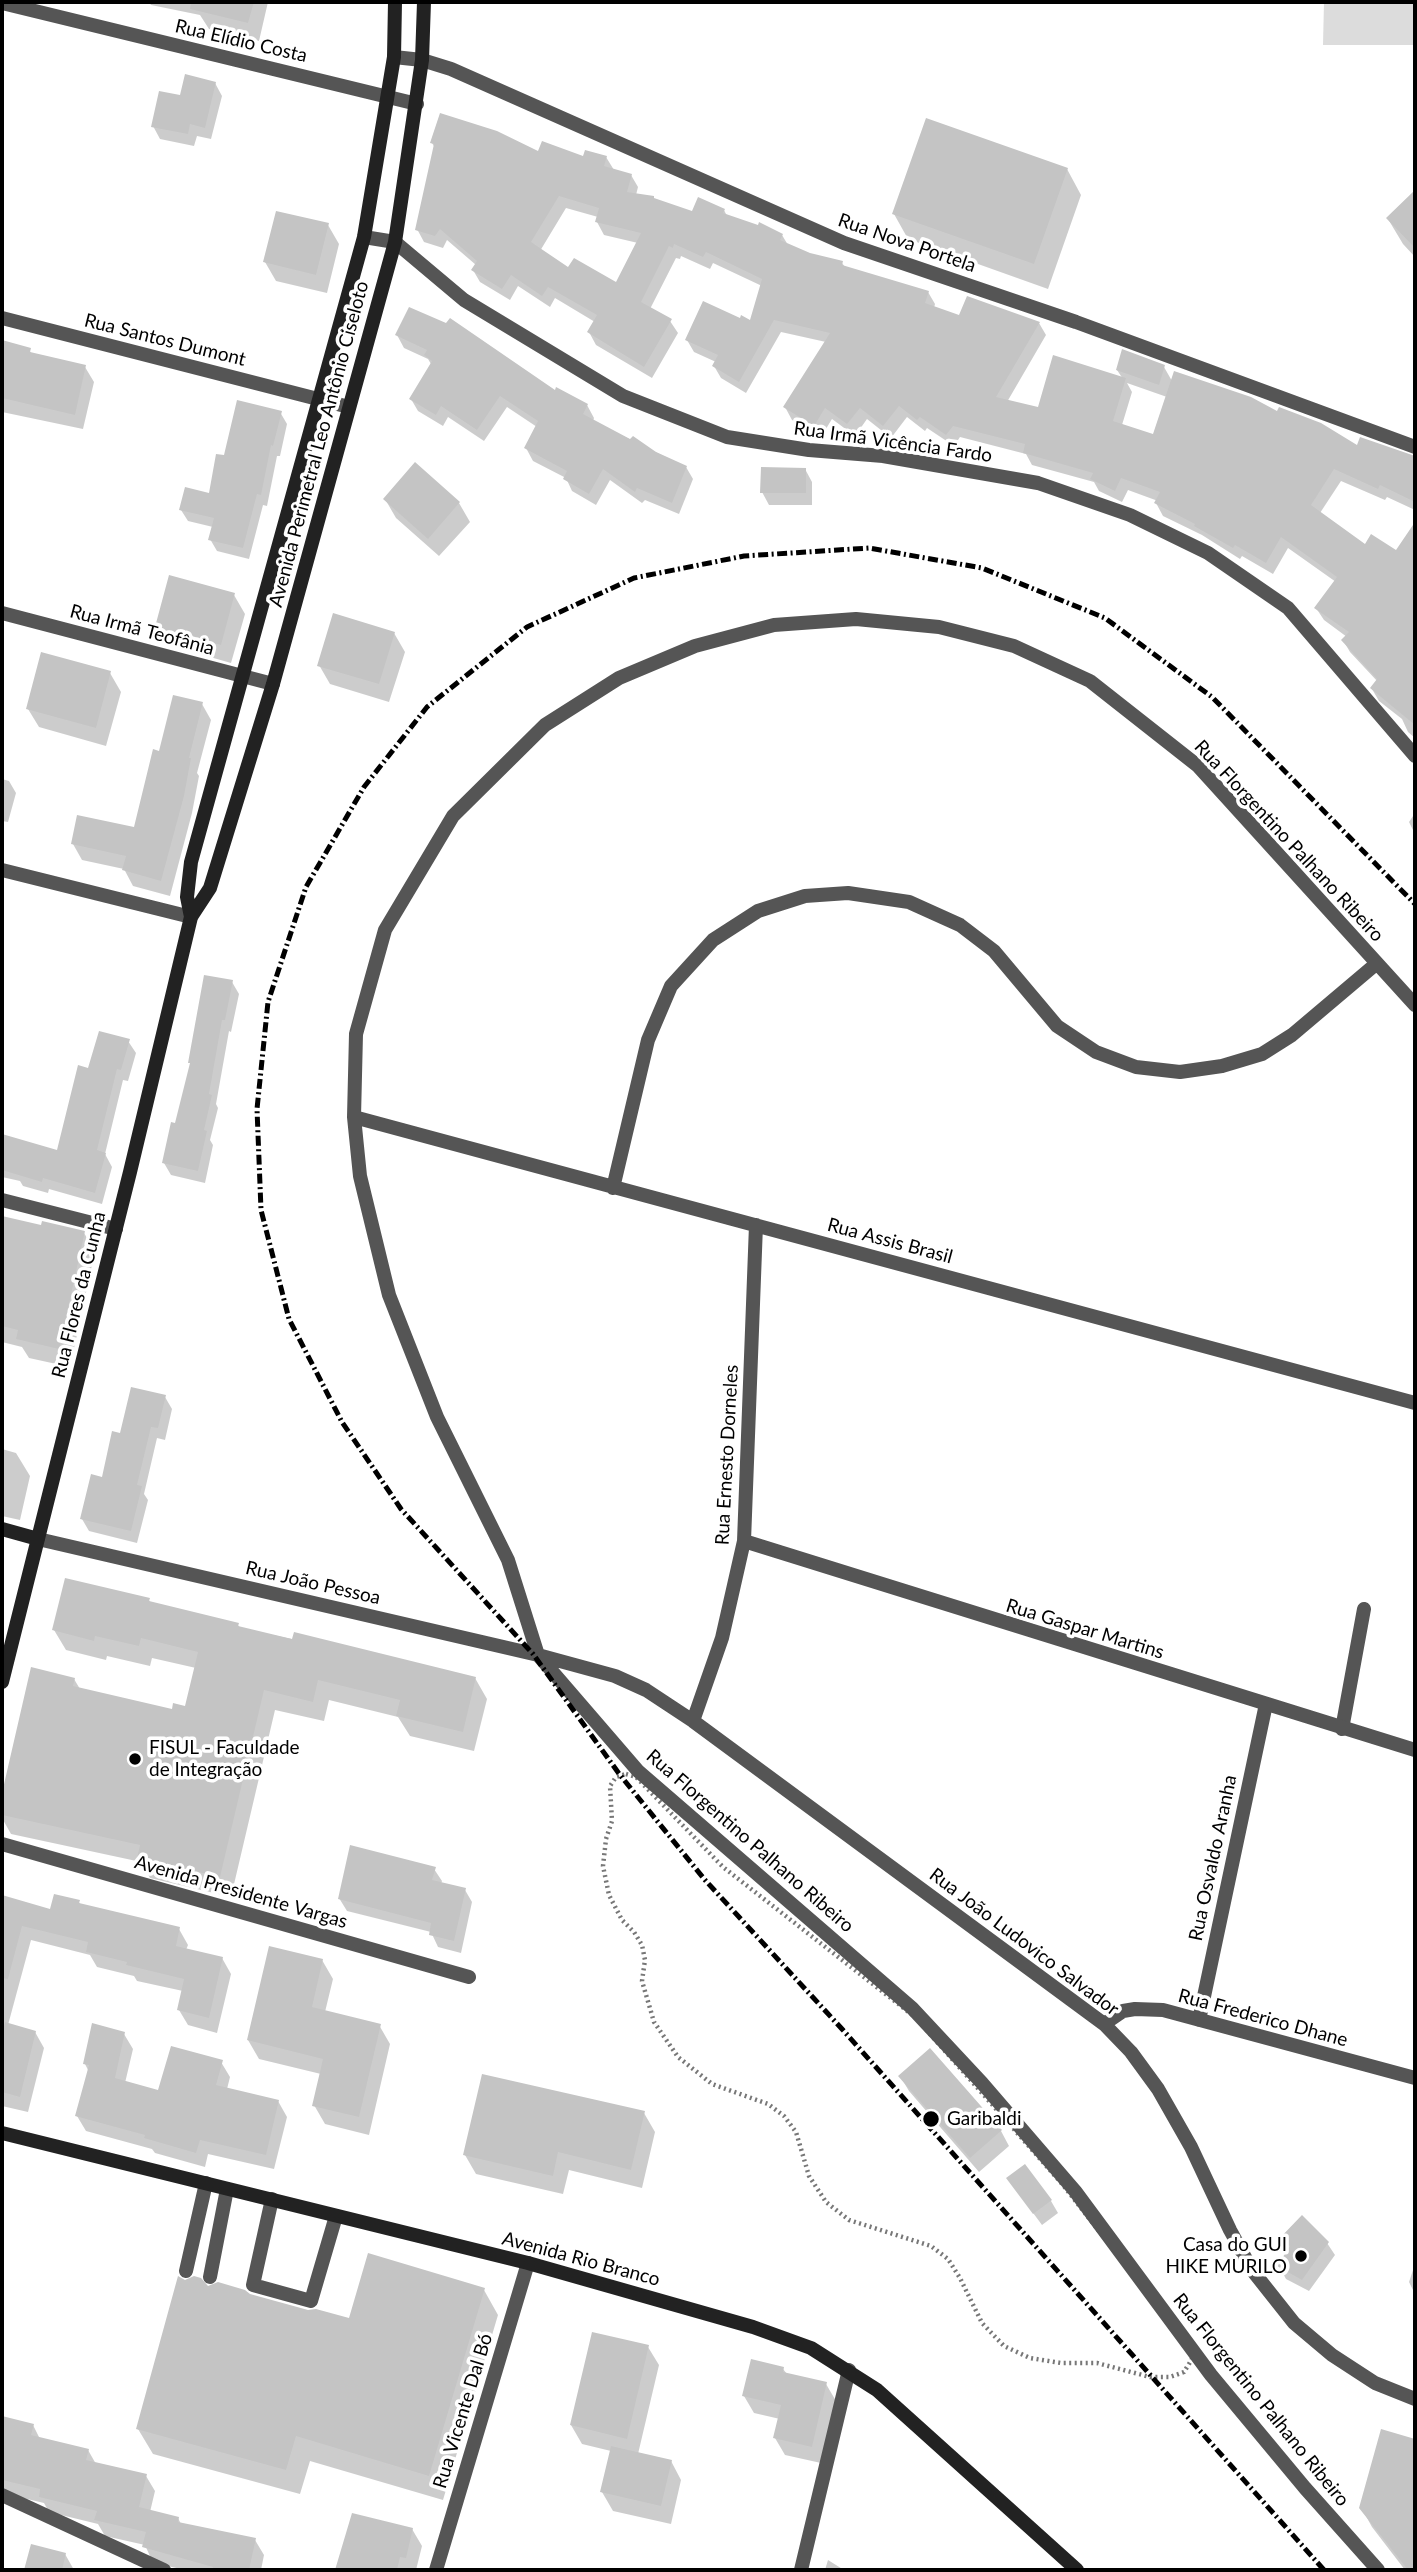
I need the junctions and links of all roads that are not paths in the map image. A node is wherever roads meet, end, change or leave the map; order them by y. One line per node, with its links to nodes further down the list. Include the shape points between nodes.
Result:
1 (395, 2): 4 (street, Avenida Perimetral Leo Antônio Ciseloto)
2 (424, 2): 5 (street, Avenida Perimetral Leo Antônio Ciseloto)
3 (2, 3): 6 (street, Rua Elídio Costa)
4 (394, 57): 5 (street, Rua Nova Portela); 6 (street, Avenida Perimetral Leo Antônio Ciseloto)
5 (422, 60): 7 (street, Avenida Perimetral Leo Antônio Ciseloto); 13 (street, Rua Nova Portela, via 844,243 1076,322)
6 (389, 96): 7 (street, Rua Elídio Costa); 8 (street, Avenida Perimetral Leo Antônio Ciseloto)
7 (417, 104): 9 (street, Avenida Perimetral Leo Antônio Ciseloto)
8 (364, 237): 9 (street); 11 (street, Avenida Perimetral Leo Antônio Ciseloto)
9 (394, 242): 12 (street, Avenida Perimetral Leo Antônio Ciseloto); 17 (street, Rua Irmã Vicência Fardo, via 464,300 623,396 727,437 883,456 1038,483 1130,515 1208,553 1288,608)
10 (2, 318): 11 (street, Rua Santos Dumont)
11 (319, 399): 12 (street, Rua Santos Dumont); 15 (street, Avenida Perimetral Leo Antônio Ciseloto)
12 (349, 407): 16 (street, Avenida Perimetral Leo Antônio Ciseloto)
13 (1415, 447)
14 (2, 613): 15 (street, Rua Irmã Teofânia)
15 (243, 676): 16 (street, Rua Irmã Teofânia); 19 (street, Avenida Perimetral Leo Antônio Ciseloto)
16 (273, 684): 20 (street, Avenida Perimetral Leo Antônio Ciseloto)
17 (1415, 756)
18 (2, 870): 21 (street)
19 (187, 882): 21 (street, Rua Flores da Cunha)
20 (210, 888): 21 (street, Rua Flores da Cunha)
21 (191, 917): 28 (street, Rua Flores da Cunha)
22 (1376, 964): 23 (street, Rua Florgentino Palhano Ribeiro); 24 (street, Rua Florgentino Palhano Ribeiro, via 1198,766 1090,681 1014,646 939,627 856,620 774,625 695,646 619,678 545,725 453,816 385,930 356,1034); 25 (street, via 1292,1035 1262,1054 1180,1072 1136,1067 1096,1052 1057,1026 994,951 960,925 909,902 848,893 805,896 758,911 713,940 671,986 648,1040)
23 (1415, 1005)
24 (354, 1117): 25 (street, Rua Assis Brasil); 34 (street, Rua Florgentino Palhano Ribeiro, via 360,1176 389,1295 437,1417 508,1560)
25 (613, 1188): 27 (street, Rua Assis Brasil)
26 (2, 1200): 28 (street)
27 (756, 1225): 29 (street, Rua Assis Brasil); 32 (street, Rua Ernesto Dorneles)
28 (116, 1229): 31 (street, Rua Flores da Cunha)
29 (1415, 1403)
30 (2, 1529): 31 (street, Rua João Pessoa)
31 (38, 1539): 34 (street, Rua João Pessoa); 36 (street, Rua Flores da Cunha)
32 (744, 1541): 37 (street, Rua Gaspar Martins); 38 (street, Rua Ernesto Dorneles, via 722,1638)
33 (1364, 1609): 39 (street)
34 (538, 1655): 35 (street, Rua João Pessoa); 61 (street, Rua Florgentino Palhano Ribeiro, via 638,1771 912,2007 982,2083 1075,2191 1211,2375)
35 (615, 1676): 38 (street, Rua João Ludovico Salvador)
36 (2, 1682)
37 (1266, 1704): 39 (street, Rua Gaspar Martins); 43 (street, Rua Osvaldo Aranha)
38 (693, 1721): 44 (street, Rua João Ludovico Salvador)
39 (1342, 1729): 40 (street, Rua Gaspar Martins)
40 (1415, 1750)
41 (2, 1844): 42 (street, Avenida Presidente Vargas)
42 (469, 1977)
43 (1199, 2020): 44 (street, Rua Frederico Dhane, via 1163,2010 1135,2009); 45 (street, Rua Frederico Dhane)
44 (1104, 2024): 55 (street, Rua João Ludovico Salvador, via 1158,2089 1252,2270 1294,2323 1374,2383)
45 (1415, 2078)
46 (2, 2133): 47 (street, Avenida Rio Branco)
47 (206, 2183): 48 (street, Avenida Rio Branco); 52 (street)
48 (228, 2189): 49 (street, Avenida Rio Branco); 53 (street)
49 (272, 2199): 50 (street, Avenida Rio Branco); 50 (street, via 253,2285 311,2301)
50 (336, 2216): 51 (street, Avenida Rio Branco)
51 (528, 2263): 54 (street, Avenida Rio Branco, via 753,2327 811,2348); 58 (street, Rua Vicente Dal Bó)
52 (186, 2271)
53 (210, 2277)
54 (849, 2370): 59 (street); 60 (street, Avenida Rio Branco)
55 (1415, 2399)
56 (2, 2495): 57 (street)
57 (164, 2570)
58 (436, 2570)
59 (801, 2570)
60 (1077, 2570)
61 (1378, 2570)

